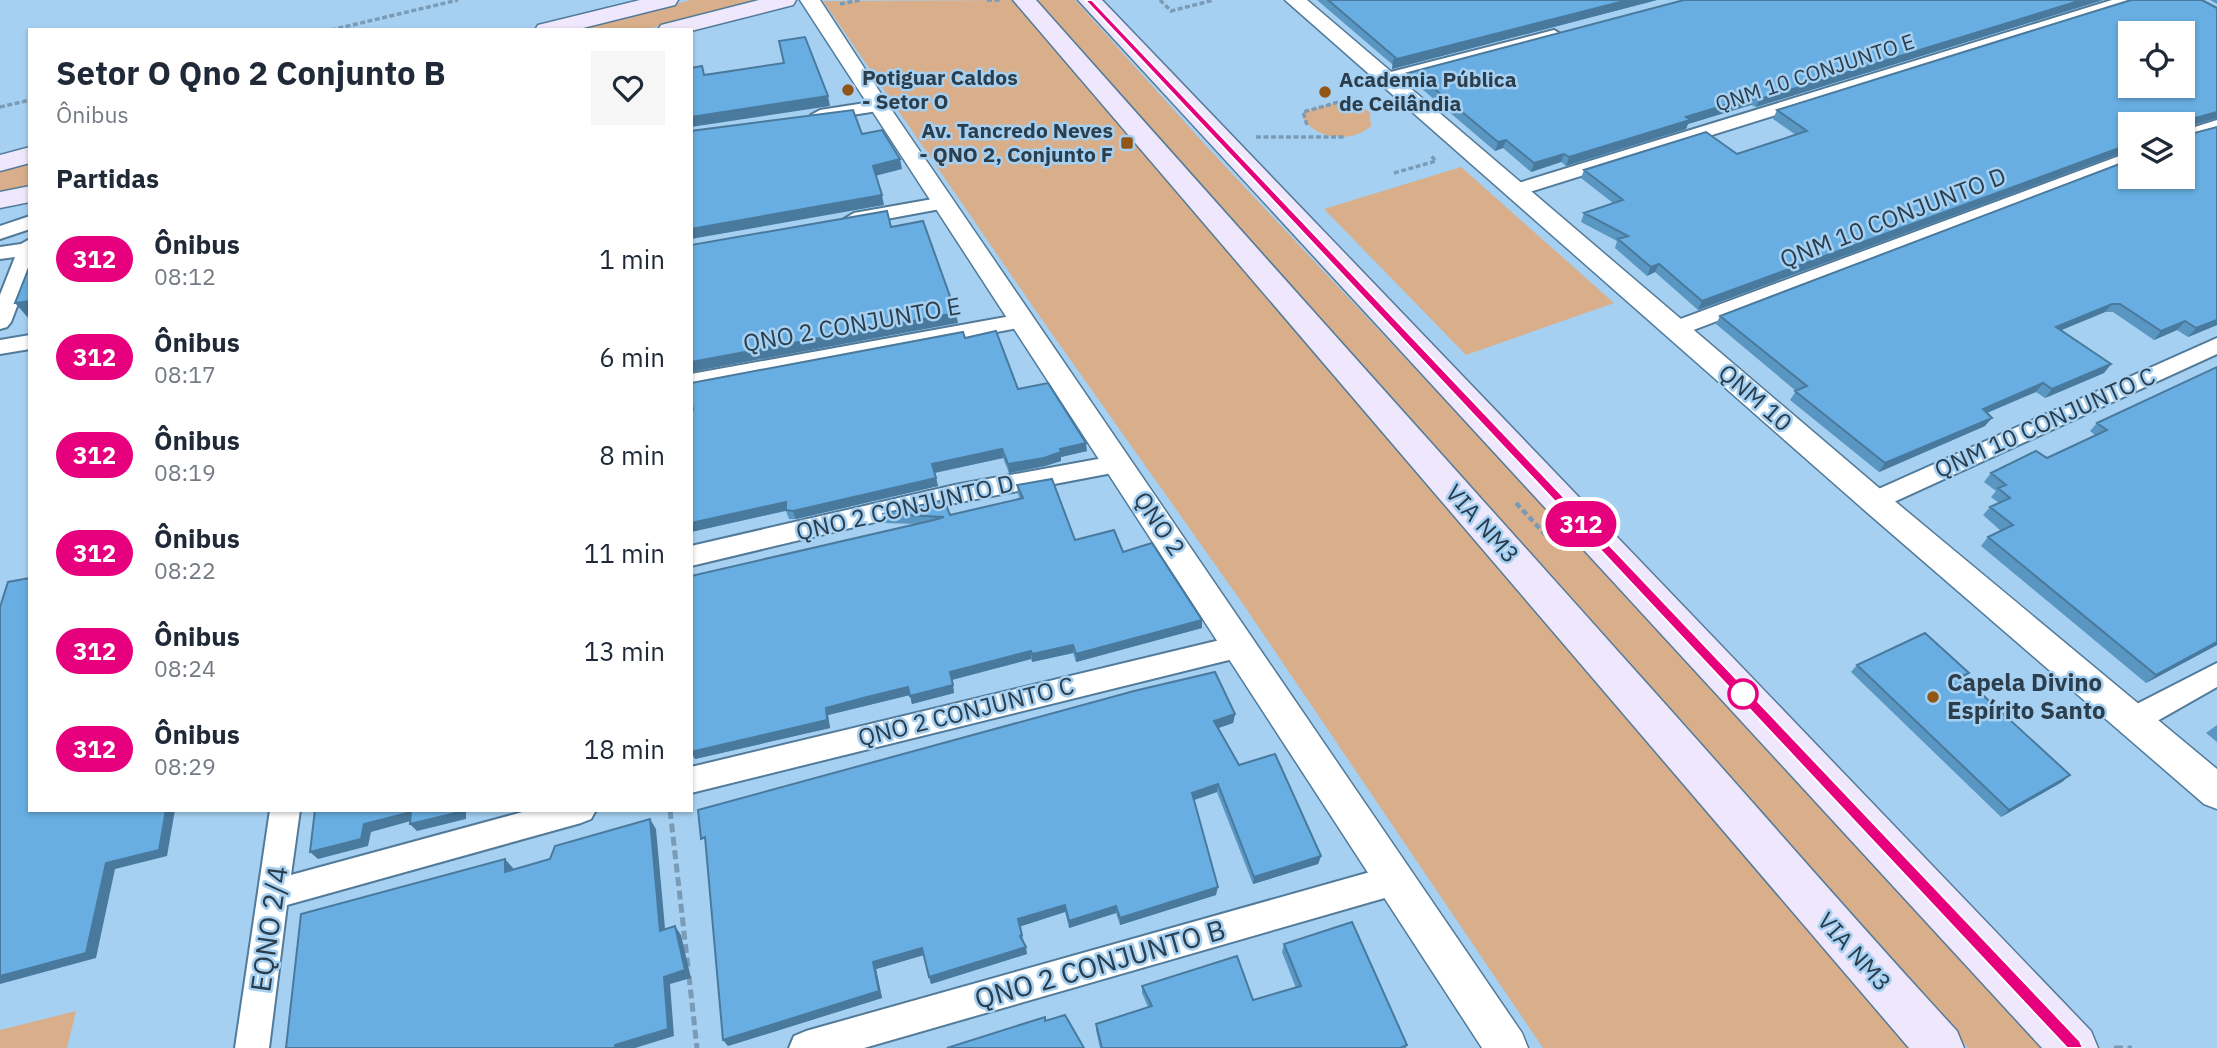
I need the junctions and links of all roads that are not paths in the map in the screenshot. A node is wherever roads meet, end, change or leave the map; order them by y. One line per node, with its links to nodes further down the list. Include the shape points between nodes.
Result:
1 (667, 0): 8 (main road)
2 (785, 0): 9 (main road)
3 (810, 0): 12 (street, QNO 2)
4 (1024, 0): 51 (main road, VIA NM3)
5 (1089, 0): 52 (main road)
6 (1295, 0): 11 (street, QNM 10)
7 (2128, 0): 19 (street, QNM 10 CONJUNTO E)
8 (554, 28)
9 (677, 28)
10 (1566, 32): 11 (street)
11 (1385, 79): 19 (street, QNM 10)
12 (878, 106): 13 (street); 22 (street, QNO 2)
13 (798, 118)
14 (2217, 125): 15 (street)
15 (2195, 133)
16 (28, 156): 18 (main road)
17 (2118, 162): 31 (street, QNM 10 CONJUNTO D)
18 (0, 163)
19 (1516, 190): 31 (street, QNM 10)
20 (28, 194): 21 (main road)
21 (0, 200)
22 (944, 203): 23 (street); 29 (street, QNO 2)
23 (837, 222)
24 (28, 223): 25 (street)
25 (0, 233)
26 (28, 247): 28 (street)
27 (28, 250): 30 (street)
28 (0, 253)
29 (1022, 321): 35 (street, QNO 2 CONJUNTO E); 36 (street, QNO 2)
30 (0, 322)
31 (1675, 329): 37 (street, QNM 10)
32 (28, 342): 34 (street)
33 (2217, 345): 37 (street, QNM 10 CONJUNTO C)
34 (0, 347)
35 (693, 382)
36 (1119, 464): 38 (street, QNO 2 CONJUNTO D, via 955,494); 39 (street, QNO 2)
37 (1874, 501): 41 (street, QNM 10)
38 (693, 556)
39 (1241, 646): 42 (street, QNO 2 CONJUNTO C); 46 (street, QNO 2)
40 (2217, 674): 41 (street)
41 (2133, 720): 43 (street, QNM 10)
42 (693, 780)
43 (2217, 792)
44 (285, 812): 47 (street, EQNO 2/4)
45 (574, 812): 47 (street)
46 (1395, 880): 49 (street, QNO 2 CONJUNTO B); 50 (street, QNO 2)
47 (274, 894): 48 (street, EQNO 2/4)
48 (252, 1048)
49 (806, 1048)
50 (1507, 1048)
51 (1940, 1048)
52 (2074, 1048)

